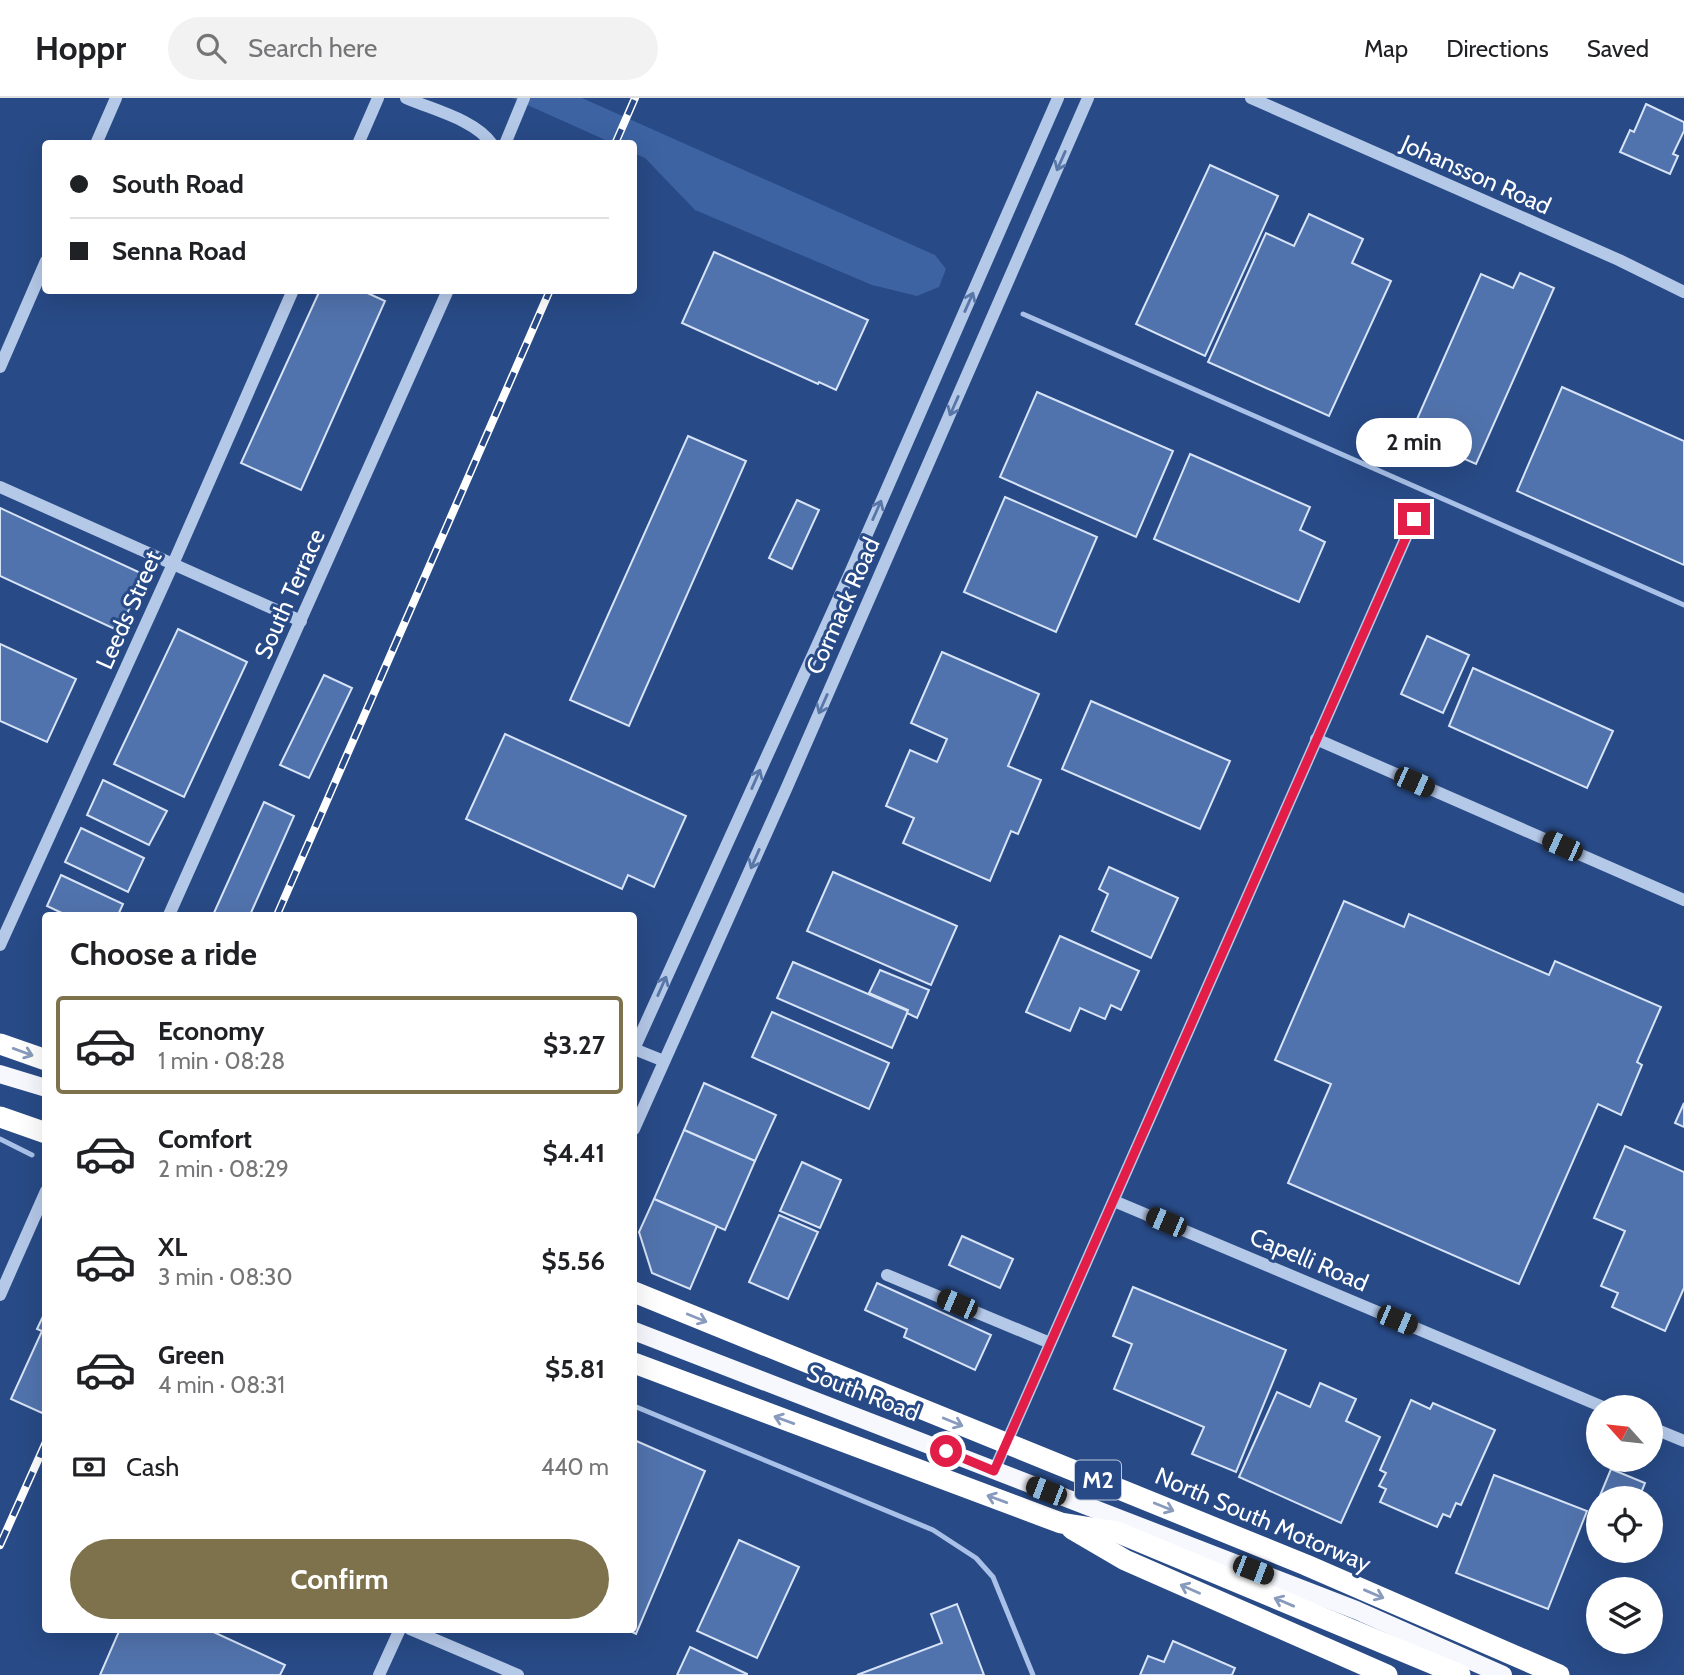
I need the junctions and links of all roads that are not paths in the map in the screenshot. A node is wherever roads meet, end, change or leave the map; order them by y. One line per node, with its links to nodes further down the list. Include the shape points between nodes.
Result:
1 (116, 98): 8 (street)
2 (378, 98): 9 (street)
3 (406, 98): 10 (street, via 467,124)
4 (1058, 98): 25 (street, Cormack Road, one-way to 4)
5 (1088, 98): 29 (street, Cormack Road, one-way to 29)
6 (1251, 98): 13 (street, Johansson Road)
7 (523, 102): 11 (street)
8 (98, 140)
9 (360, 140)
10 (489, 140)
11 (507, 140)
12 (42, 270): 16 (street)
13 (1684, 292)
14 (291, 294): 19 (street, Leeds Street)
15 (446, 294): 20 (street, South Terrace)
16 (0, 367)
17 (0, 487): 19 (street)
18 (1414, 519): 21 (street)
19 (173, 564): 20 (street); 24 (street, Leeds Street)
20 (301, 621): 23 (street, South Terrace)
21 (1316, 739): 22 (street); 36 (street)
22 (1684, 900)
23 (170, 912)
24 (0, 945)
25 (637, 1042)
26 (0, 1044): 28 (highway, one-way to 28)
27 (637, 1050): 29 (street)
28 (42, 1059)
29 (664, 1061): 33 (street, Cormack Road)
30 (0, 1074): 31 (main road)
31 (42, 1087)
32 (0, 1117): 34 (highway)
33 (637, 1122)
34 (42, 1132)
35 (42, 1200): 39 (street)
36 (1114, 1200): 41 (street); 43 (street, Capelli Road)
37 (887, 1275): 41 (street)
38 (637, 1293): 55 (highway, North South Motorway / M2, one-way to 55, bridge, via 1306,1565)
39 (0, 1295)
40 (637, 1332): 46 (main road, South Road)
41 (1050, 1343): 46 (street)
42 (637, 1364): 47 (highway, M2, one-way to 42)
43 (1586, 1400)
44 (1663, 1432): 45 (street)
45 (1684, 1441)
46 (994, 1471): 54 (main road, South Road, via 1356,1610)
47 (1061, 1523): 52 (highway, one-way to 47, via 1125,1560); 53 (highway, M2, one-way to 47, via 1117,1532)
48 (398, 1633): 50 (street)
49 (419, 1633): 51 (street)
50 (379, 1675)
51 (517, 1675)
52 (1387, 1675)
53 (1460, 1675)
54 (1503, 1675)
55 (1559, 1675)

